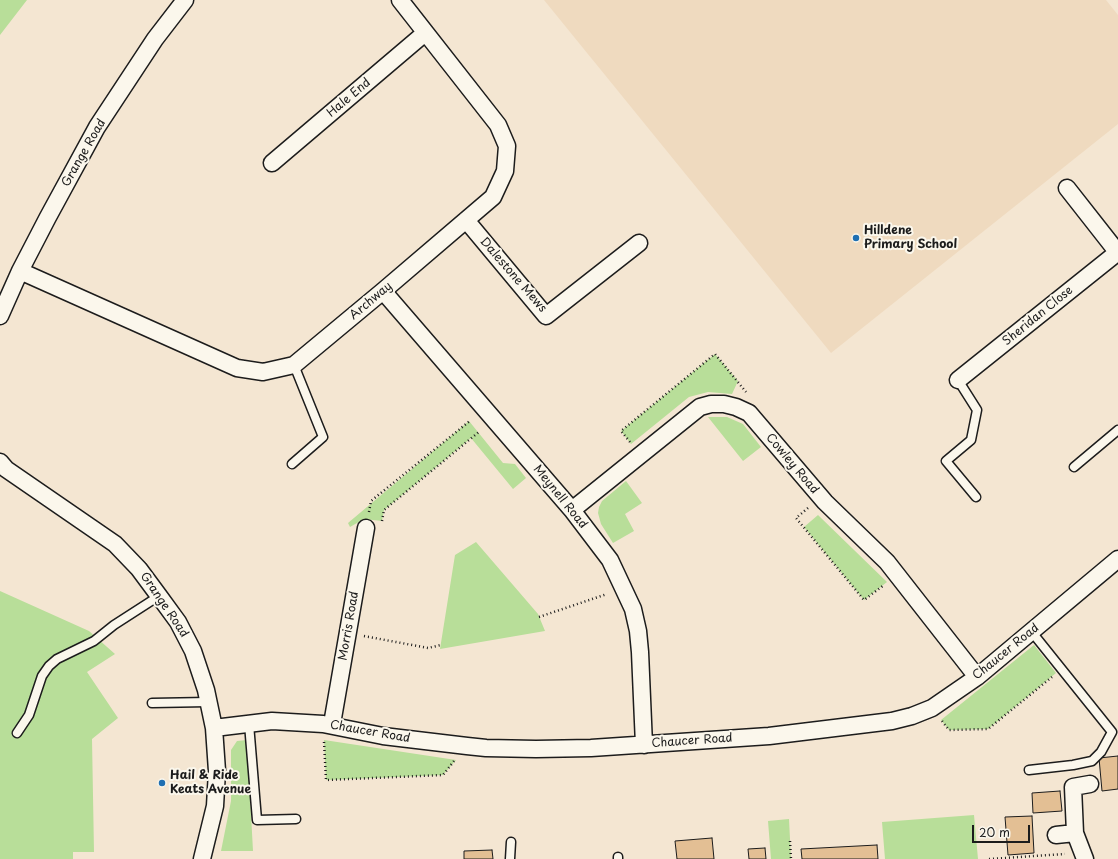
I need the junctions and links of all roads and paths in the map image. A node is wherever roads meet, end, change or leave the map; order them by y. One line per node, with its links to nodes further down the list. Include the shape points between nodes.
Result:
1 (185, 0): 9 (street, Grange Road, via 155,39 97,127)
2 (400, 0): 3 (street, Archway)
3 (425, 33): 4 (street, Hale End); 6 (street, Archway, via 498,125 507,146 505,171 493,197)
4 (272, 163)
5 (1066, 188): 8 (street, Sheridan Close)
6 (466, 220): 7 (street, Dalestone Mews, via 546,316); 10 (street, Archway)
7 (639, 243)
8 (1118, 252): 13 (street, Sheridan Close)
9 (20, 271): 11 (street, Grange Road); 12 (street, Archway, via 238,368 263,372)
10 (383, 291): 12 (street, Archway); 14 (street, Meynell Road)
11 (0, 316)
12 (294, 365): 17 (lane, via 323,437)
13 (958, 380): 20 (lane, via 977,410 971,440 946,460)
14 (490, 414): 21 (street, Meynell Road); 22 (path, via 371,501); 22 (path, via 384,510 382,521)
15 (1118, 430): 18 (lane)
16 (0, 462): 26 (street, Grange Road, via 115,544)
17 (292, 464)
18 (1074, 467)
19 (820, 497): 21 (street, Cowley Road, via 748,413 724,404 711,404 700,407); 24 (street, Cowley Road); 24 (path, via 796,518 864,600)
20 (976, 497)
21 (572, 510): 25 (street, Meynell Road, via 610,560)
22 (366, 523): 29 (street, Morris Road)
23 (1118, 559): 28 (street, Chaucer Road)
24 (897, 574): 32 (street, Cowley Road)
25 (624, 589): 27 (path); 40 (street, Meynell Road, via 633,609 638,631)
26 (160, 596): 33 (street, Grange Road, via 178,622 193,651); 39 (lane, via 94,641 57,659 49,666 42,676 29,715)
27 (540, 617)
28 (1031, 631): 31 (lane); 32 (street, Chaucer Road)
29 (347, 634): 30 (path, via 428,648); 37 (street, Morris Road)
30 (441, 645)
31 (1062, 669): 35 (path, via 988,729 949,730); 42 (lane, via 1112,732 1092,761 1073,766)
32 (977, 676): 35 (street, Chaucer Road)
33 (208, 702): 34 (lane); 38 (street, Grange Road)
34 (152, 703)
35 (932, 708): 40 (street, Chaucer Road, via 892,721 769,736)
36 (249, 724): 37 (street, Chaucer Road, via 272,721); 38 (street, Chaucer Road); 44 (lane, via 257,820)
37 (327, 724): 41 (street, Chaucer Road, via 383,736); 41 (path, via 326,780 443,775)
38 (214, 728): 50 (street, Grange Road, via 217,771 215,806)
39 (17, 733)
40 (644, 745): 41 (street, Chaucer Road, via 544,749)
41 (467, 746)
42 (1029, 770)
43 (1090, 784): 45 (street, via 1073,786)
44 (296, 819)
45 (1075, 833): 46 (street); 49 (street)
46 (1056, 835)
47 (790, 841): 52 (path)
48 (511, 842): 51 (lane)
49 (1084, 856): 53 (path)
50 (202, 859)
51 (510, 859)
52 (791, 859)
53 (989, 859)

